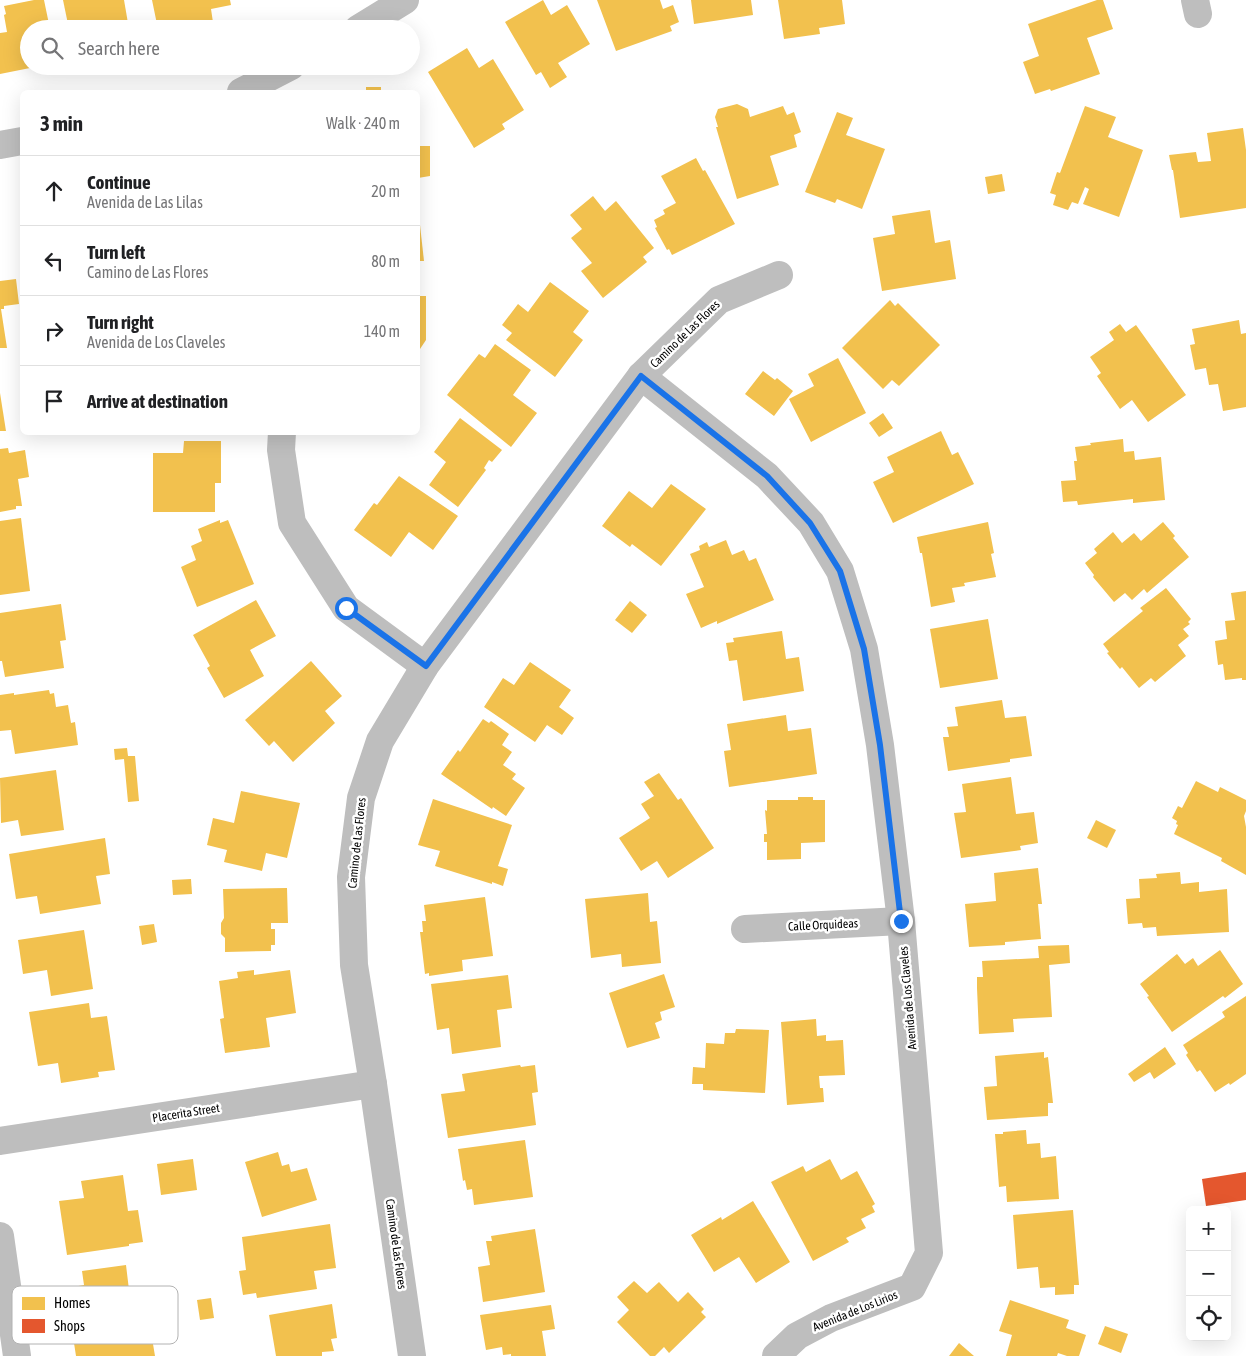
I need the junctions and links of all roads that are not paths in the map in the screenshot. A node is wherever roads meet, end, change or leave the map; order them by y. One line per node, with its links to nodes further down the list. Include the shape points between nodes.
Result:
1 (406, 0): 2 (street)
2 (373, 20)
3 (275, 75): 4 (street)
4 (248, 90)
5 (20, 141): 6 (street)
6 (0, 145)
7 (779, 275): 8 (street, Camino de Las Flores, via 719,300)
8 (641, 376): 10 (street, Camino de Las Flores); 11 (street, Avenida de Los Claveles, via 767,476 810,523 840,571 864,649 880,745)
9 (282, 435): 10 (street, via 281,450 292,523 346,608)
10 (426, 666): 13 (street, Camino de Las Flores, via 380,741 360,798 351,877 354,966)
11 (901, 921): 12 (street, Calle Orquideas); 16 (street, Avenida de Los Claveles, via 929,1253)
12 (745, 929)
13 (373, 1084): 14 (street, Placerita Street); 18 (street, Camino de Las Flores)
14 (0, 1141)
15 (0, 1236): 17 (street)
16 (912, 1287): 19 (street, Avenida de Los Lirios, via 831,1318 797,1336)
17 (12, 1321)
18 (412, 1356)
19 (776, 1356)

